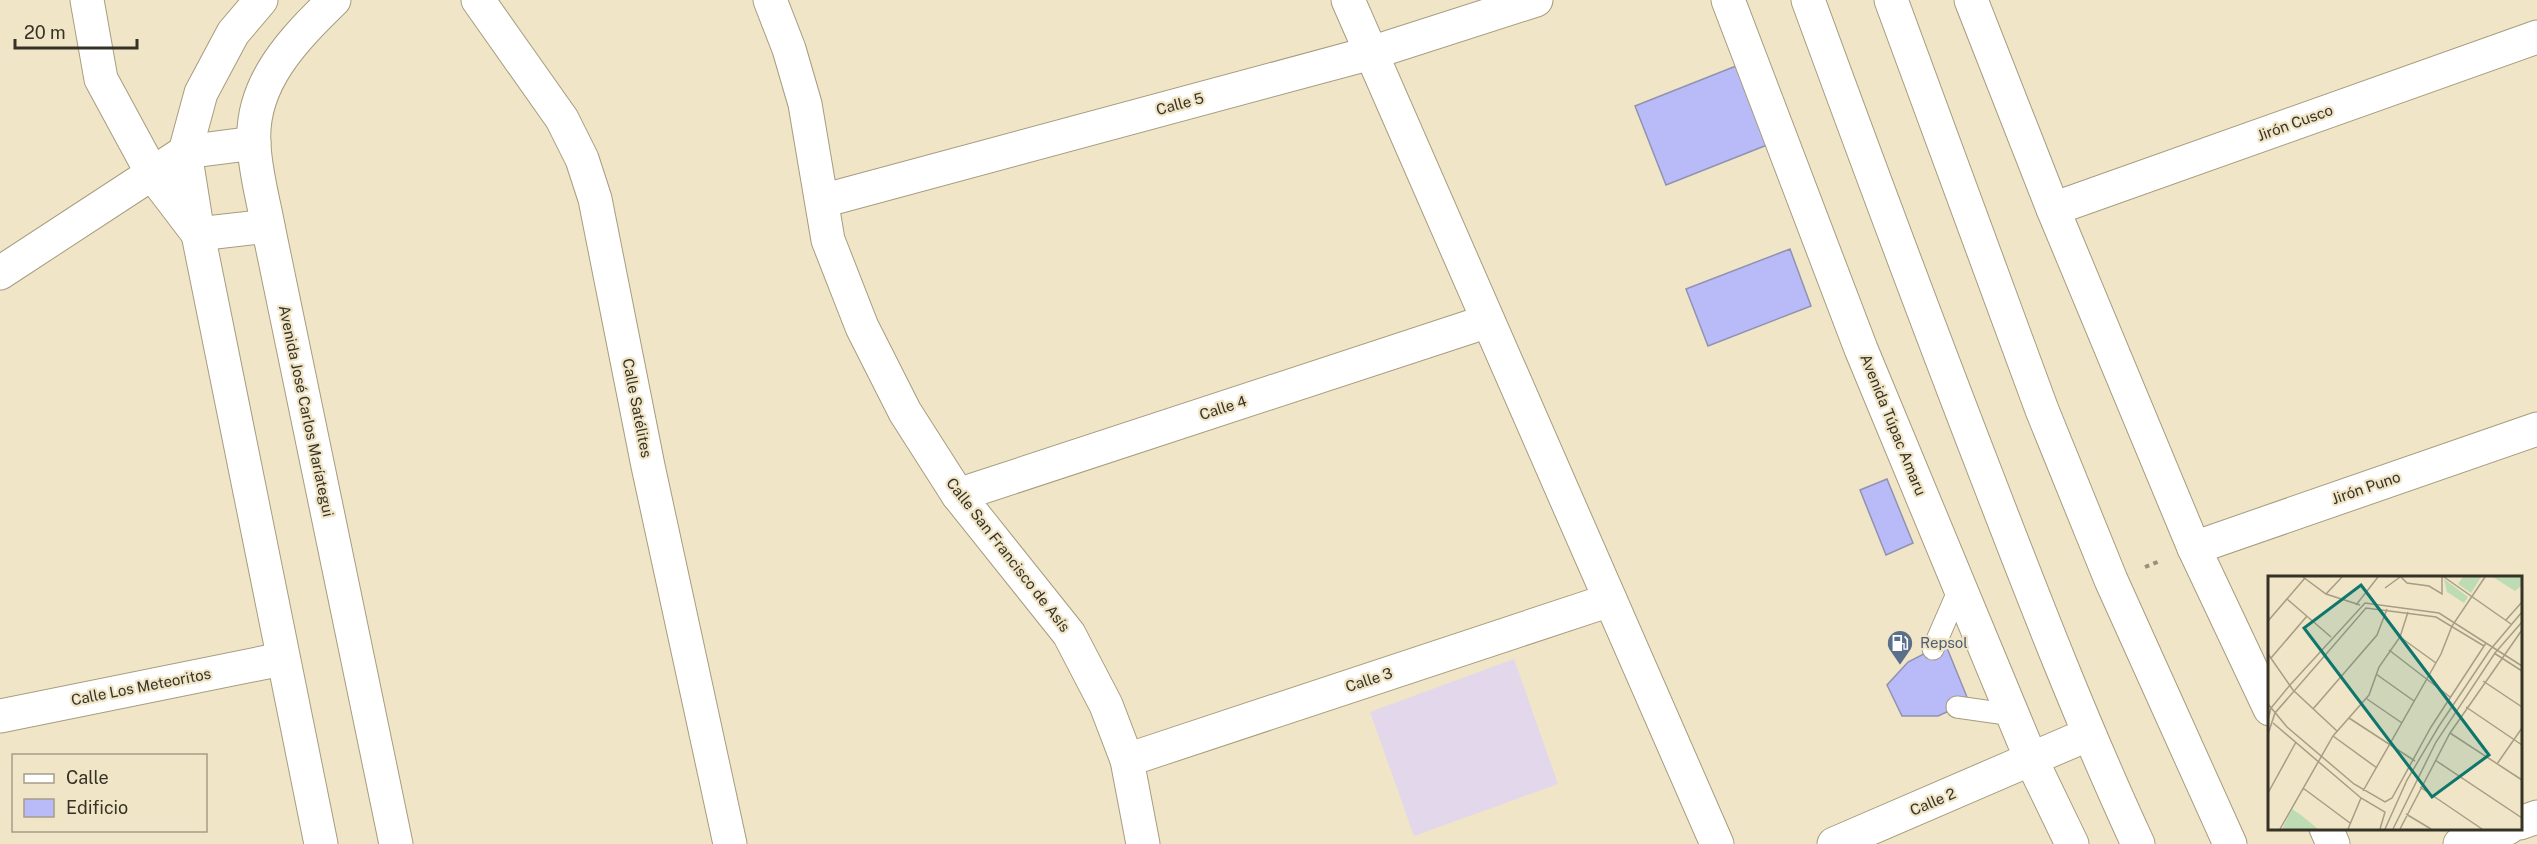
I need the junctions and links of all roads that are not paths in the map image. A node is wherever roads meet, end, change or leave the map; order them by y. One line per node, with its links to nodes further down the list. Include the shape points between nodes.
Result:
1 (87, 0): 16 (main road, via 101,79)
2 (261, 0): 15 (main road, via 233,33 201,93)
3 (334, 0): 14 (main road, Avenida José Carlos Maríategui, via 296,37 270,74 257,107)
4 (478, 0): 43 (main road, Calle Satélites, via 562,119 582,159 595,199)
5 (770, 0): 17 (main road, Calle San Francisco de Asís, via 805,104)
6 (1348, 0): 13 (main road)
7 (1536, 0): 13 (main road, Calle 5)
8 (1728, 0): 26 (main road, Avenida Túpac Amaru, via 1862,349)
9 (1808, 0): 34 (main road)
10 (1891, 0): 49 (main road, via 2038,400 2111,580)
11 (1971, 0): 18 (main road)
12 (2537, 37): 18 (main road, Jirón Cusco)
13 (1371, 52): 17 (main road, Calle 5); 22 (main road)
14 (254, 143): 15 (main road); 19 (main road, Avenida José Carlos Maríategui)
15 (185, 152): 16 (main road); 20 (main road)
16 (153, 175): 20 (main road); 21 (main road)
17 (822, 201): 24 (main road, Calle San Francisco de Asís, via 828,240 862,327 905,412)
18 (2053, 209): 25 (main road)
19 (268, 226): 20 (main road); 42 (main road, Avenida José Carlos Maríategui)
20 (198, 234): 29 (main road)
21 (0, 273)
22 (1488, 321): 24 (main road, Calle 4); 27 (main road)
23 (2537, 429): 25 (main road, Jirón Puno)
24 (958, 495): 36 (main road, Calle San Francisco de Asís, via 1069,634 1106,705)
25 (2194, 548): 30 (main road)
26 (1960, 586): 28 (lane); 32 (main road, Avenida Túpac Amaru)
27 (1610, 600): 36 (main road, Calle 3); 45 (main road)
28 (1933, 649)
29 (282, 659): 33 (main road, Calle Los Meteoritos); 41 (main road)
30 (2268, 705)
31 (1957, 707): 32 (lane)
32 (2013, 715): 35 (main road, Avenida Túpac Amaru)
33 (0, 716)
34 (2087, 735): 35 (main road, Calle 2); 48 (main road)
35 (2031, 759): 46 (main road, Calle 2); 47 (main road, Avenida Túpac Amaru)
36 (1127, 760): 44 (main road, Calle San Francisco de Asís)
37 (2537, 817): 38 (main road)
38 (2522, 822)
39 (2326, 829): 50 (main road)
40 (2505, 829): 51 (main road)
41 (321, 844)
42 (396, 844)
43 (730, 844)
44 (1143, 844)
45 (1717, 844)
46 (1834, 844)
47 (2072, 844)
48 (2138, 844)
49 (2230, 844)
50 (2334, 844)
51 (2460, 844)

